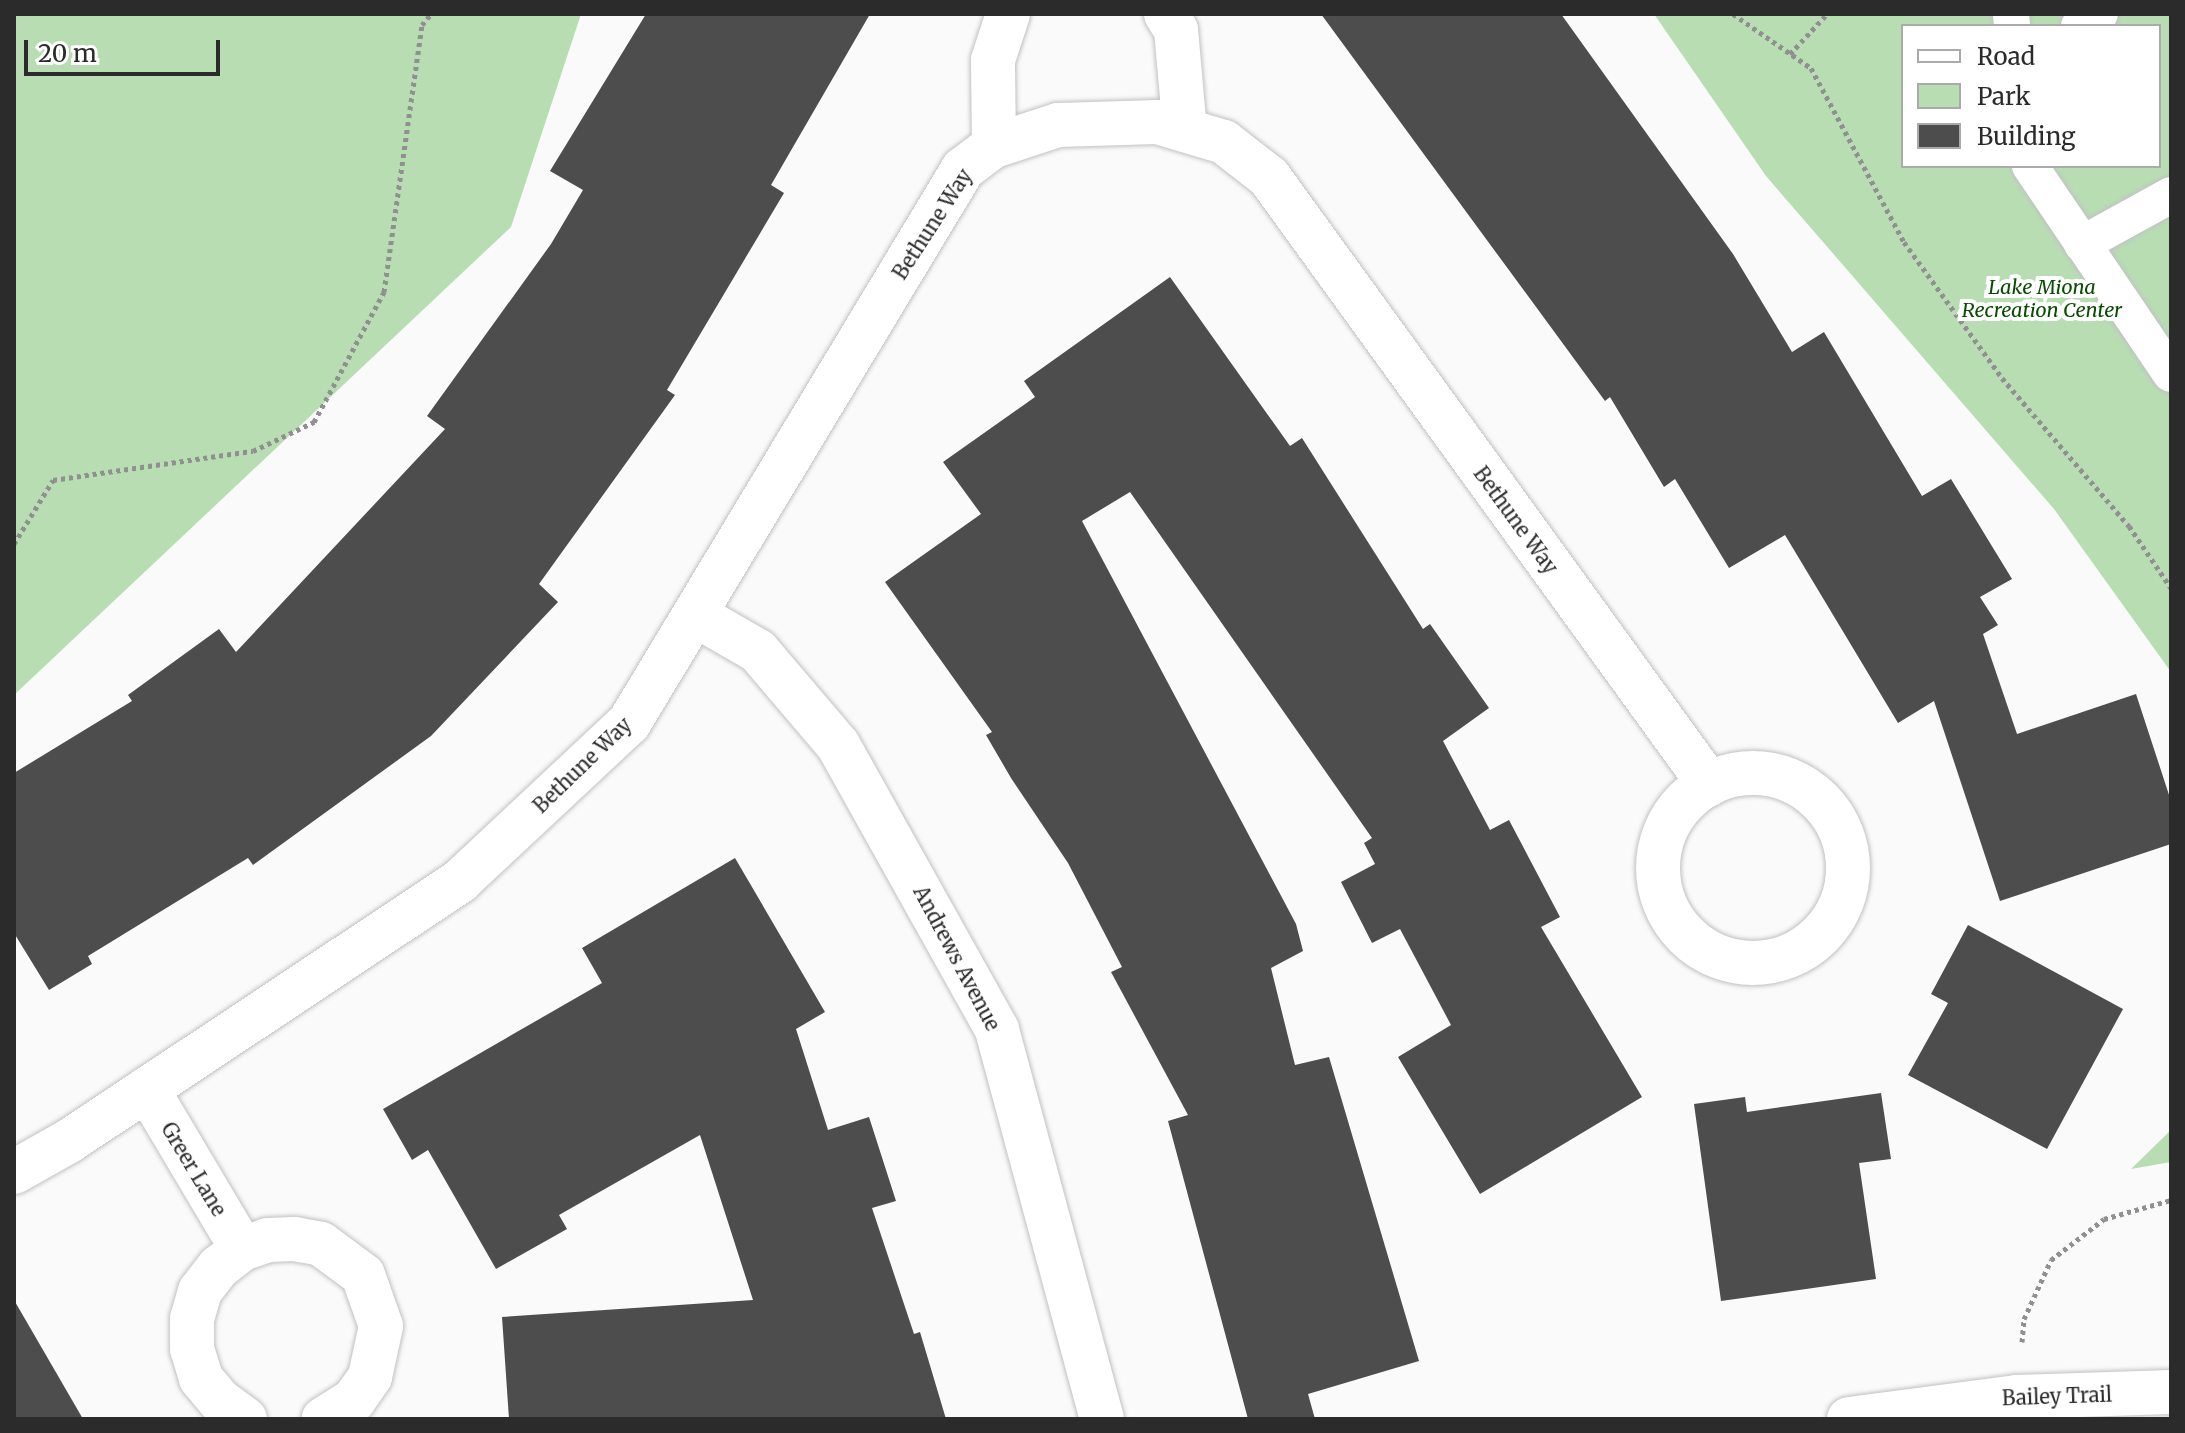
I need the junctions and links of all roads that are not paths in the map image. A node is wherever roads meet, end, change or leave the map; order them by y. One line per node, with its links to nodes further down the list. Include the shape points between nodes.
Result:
1 (1008, 14): 6 (street, via 993,60)
2 (1166, 14): 5 (street, via 1176,30)
3 (2100, 14): 4 (lane)
4 (2082, 24)
5 (1185, 130): 6 (street, Bethune Way, via 1157,122 1058,125); 12 (street, Bethune Way, via 1224,142 1269,177)
6 (994, 146): 11 (street, Bethune Way, via 963,169)
7 (2031, 168): 9 (lane)
8 (2171, 195): 9 (lane)
9 (2082, 244): 10 (lane)
10 (2171, 374)
11 (697, 616): 13 (street, Bethune Way, via 629,723 460,881); 19 (street, Andrews Avenue, via 758,651 838,745 997,1030)
12 (1709, 784): 12 (street, via 1735,775 1788,779 1831,811 1849,861 1847,887 1821,935 1797,952 1769,961 1739,962 1711,954 1668,912 1659,884 1659,854 1668,826 1685,802)
13 (147, 1089): 14 (street, Bethune Way); 15 (street, Greer Lane)
14 (14, 1172)
15 (242, 1249): 17 (street, via 200,1291 192,1319 192,1349 201,1378); 18 (street, via 268,1240 321,1244 363,1275 376,1300 381,1326 370,1377 354,1400)
16 (2171, 1392): 20 (street, Bailey Trail, via 2017,1397)
17 (245, 1419)
18 (324, 1419)
19 (1102, 1419)
20 (1849, 1419)

